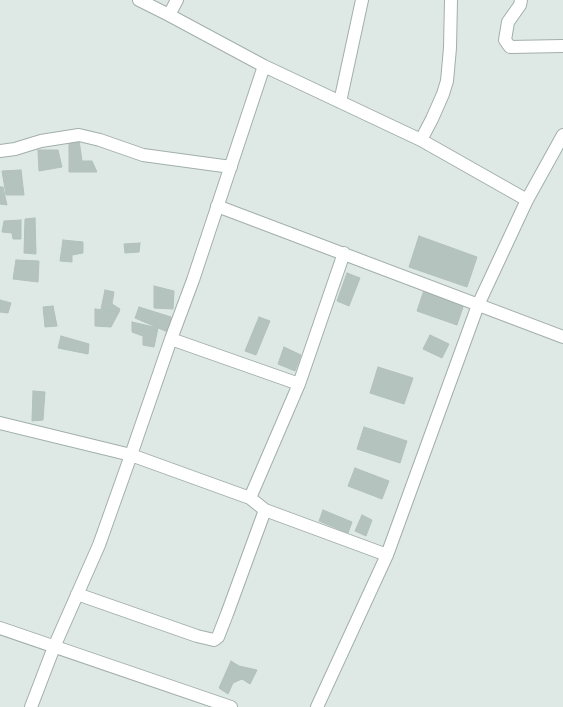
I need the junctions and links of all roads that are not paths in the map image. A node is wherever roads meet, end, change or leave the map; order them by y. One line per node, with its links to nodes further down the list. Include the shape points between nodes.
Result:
1 (138, 0): 6 (street)
2 (177, 0): 6 (street)
3 (362, 0): 9 (street)
4 (451, 0): 11 (street, via 447,81)
5 (521, 0): 7 (street, via 508,22 505,40 510,47)
6 (169, 15): 8 (street)
7 (563, 46)
8 (264, 66): 9 (street); 13 (street)
9 (340, 102): 11 (street)
10 (563, 134): 14 (street)
11 (421, 140): 14 (street)
12 (0, 151): 13 (street, via 79,135 143,155)
13 (231, 167): 15 (street)
14 (527, 200): 17 (street)
15 (217, 206): 16 (street); 19 (street)
16 (344, 253): 17 (street); 20 (street)
17 (478, 305): 18 (street); 25 (street)
18 (563, 337)
19 (171, 339): 20 (street); 22 (street)
20 (299, 384): 23 (street)
21 (0, 423): 22 (street)
22 (131, 456): 23 (street); 26 (street, via 99,545)
23 (250, 498): 24 (street)
24 (266, 510): 25 (street); 26 (street, via 228,614 218,637 214,640)
25 (387, 555): 31 (street)
26 (77, 594): 28 (street)
27 (0, 628): 28 (street)
28 (54, 646): 29 (street); 30 (street)
29 (31, 707)
30 (231, 707)
31 (317, 707)

